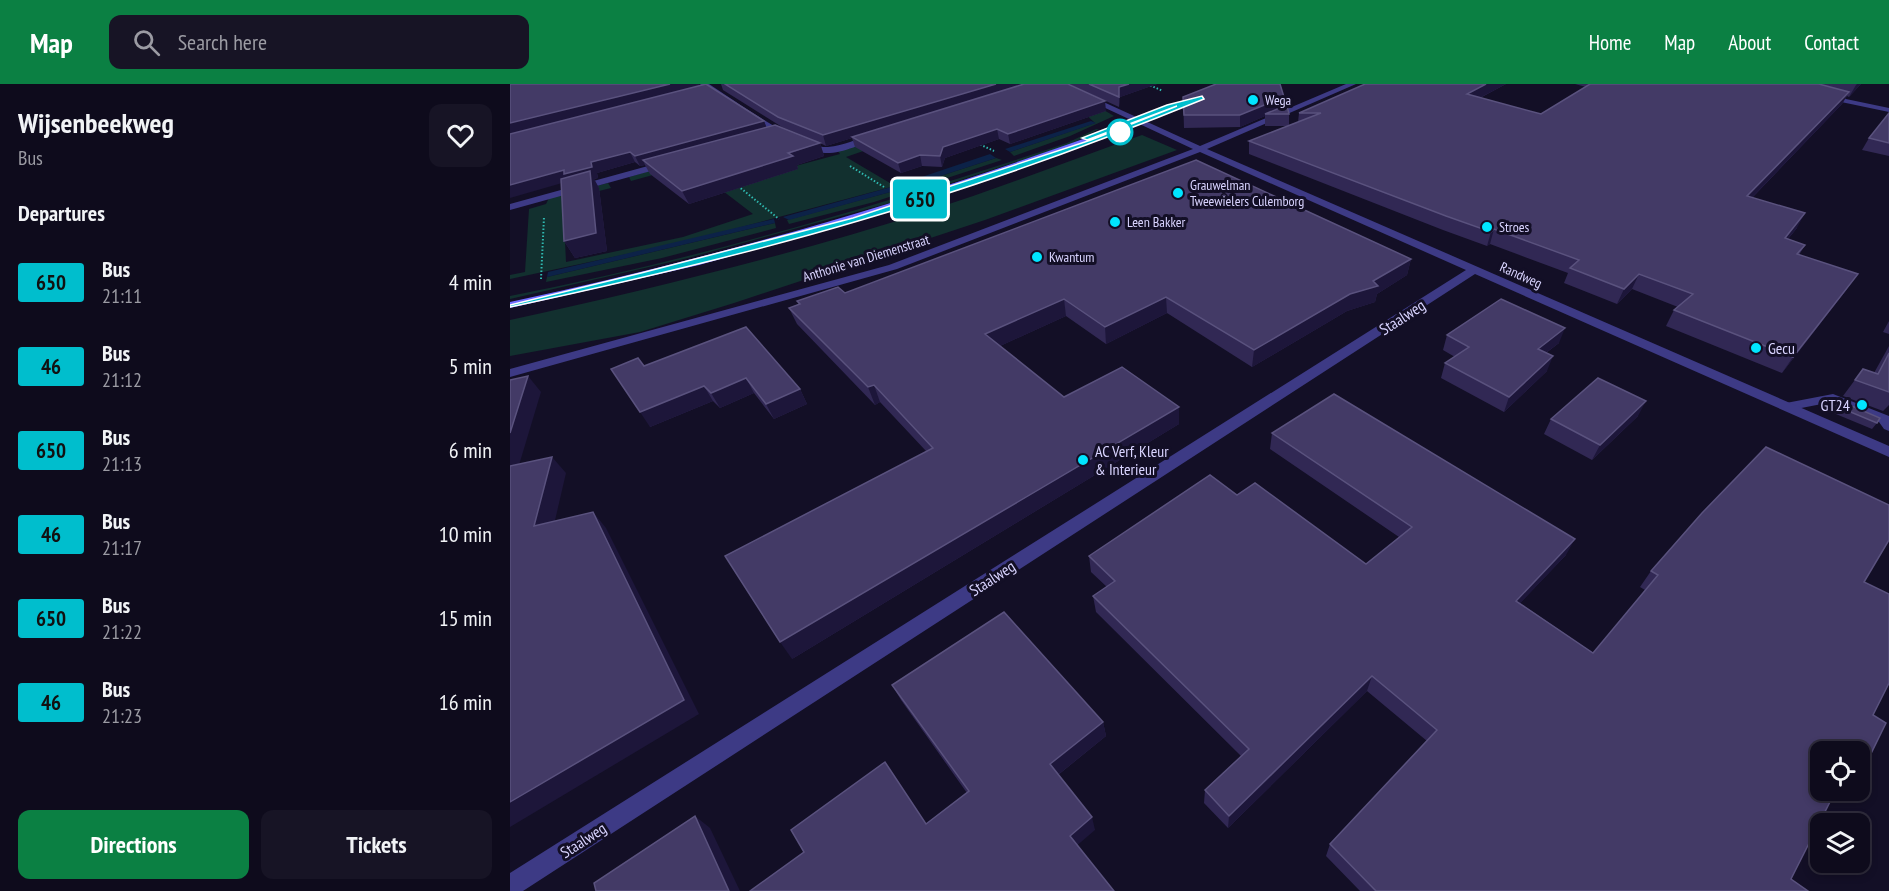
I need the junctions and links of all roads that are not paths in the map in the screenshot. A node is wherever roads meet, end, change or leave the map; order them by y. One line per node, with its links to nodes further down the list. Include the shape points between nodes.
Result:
1 (1058, 84): 7 (street, Randweg)
2 (1235, 84): 7 (street)
3 (1352, 84): 11 (street, Anthonie van Diemenstraat)
4 (709, 88): 8 (street)
5 (1813, 94): 6 (street)
6 (1889, 110)
7 (1138, 121): 11 (street, Randweg); 15 (street, via 1069,149 856,220 653,273)
8 (782, 132): 9 (street, via 826,151); 10 (street)
9 (886, 132)
10 (771, 135)
11 (1200, 149): 14 (street, Randweg); 16 (street, Anthonie van Diemenstraat, via 893,267)
12 (674, 161): 13 (street)
13 (510, 207)
14 (1474, 270): 17 (street, Randweg); 20 (street, Staalweg)
15 (510, 305)
16 (510, 373)
17 (1786, 406): 18 (street, via 1833,398 1884,419); 19 (street, Randweg)
18 (1889, 426)
19 (1889, 452)
20 (510, 886)

